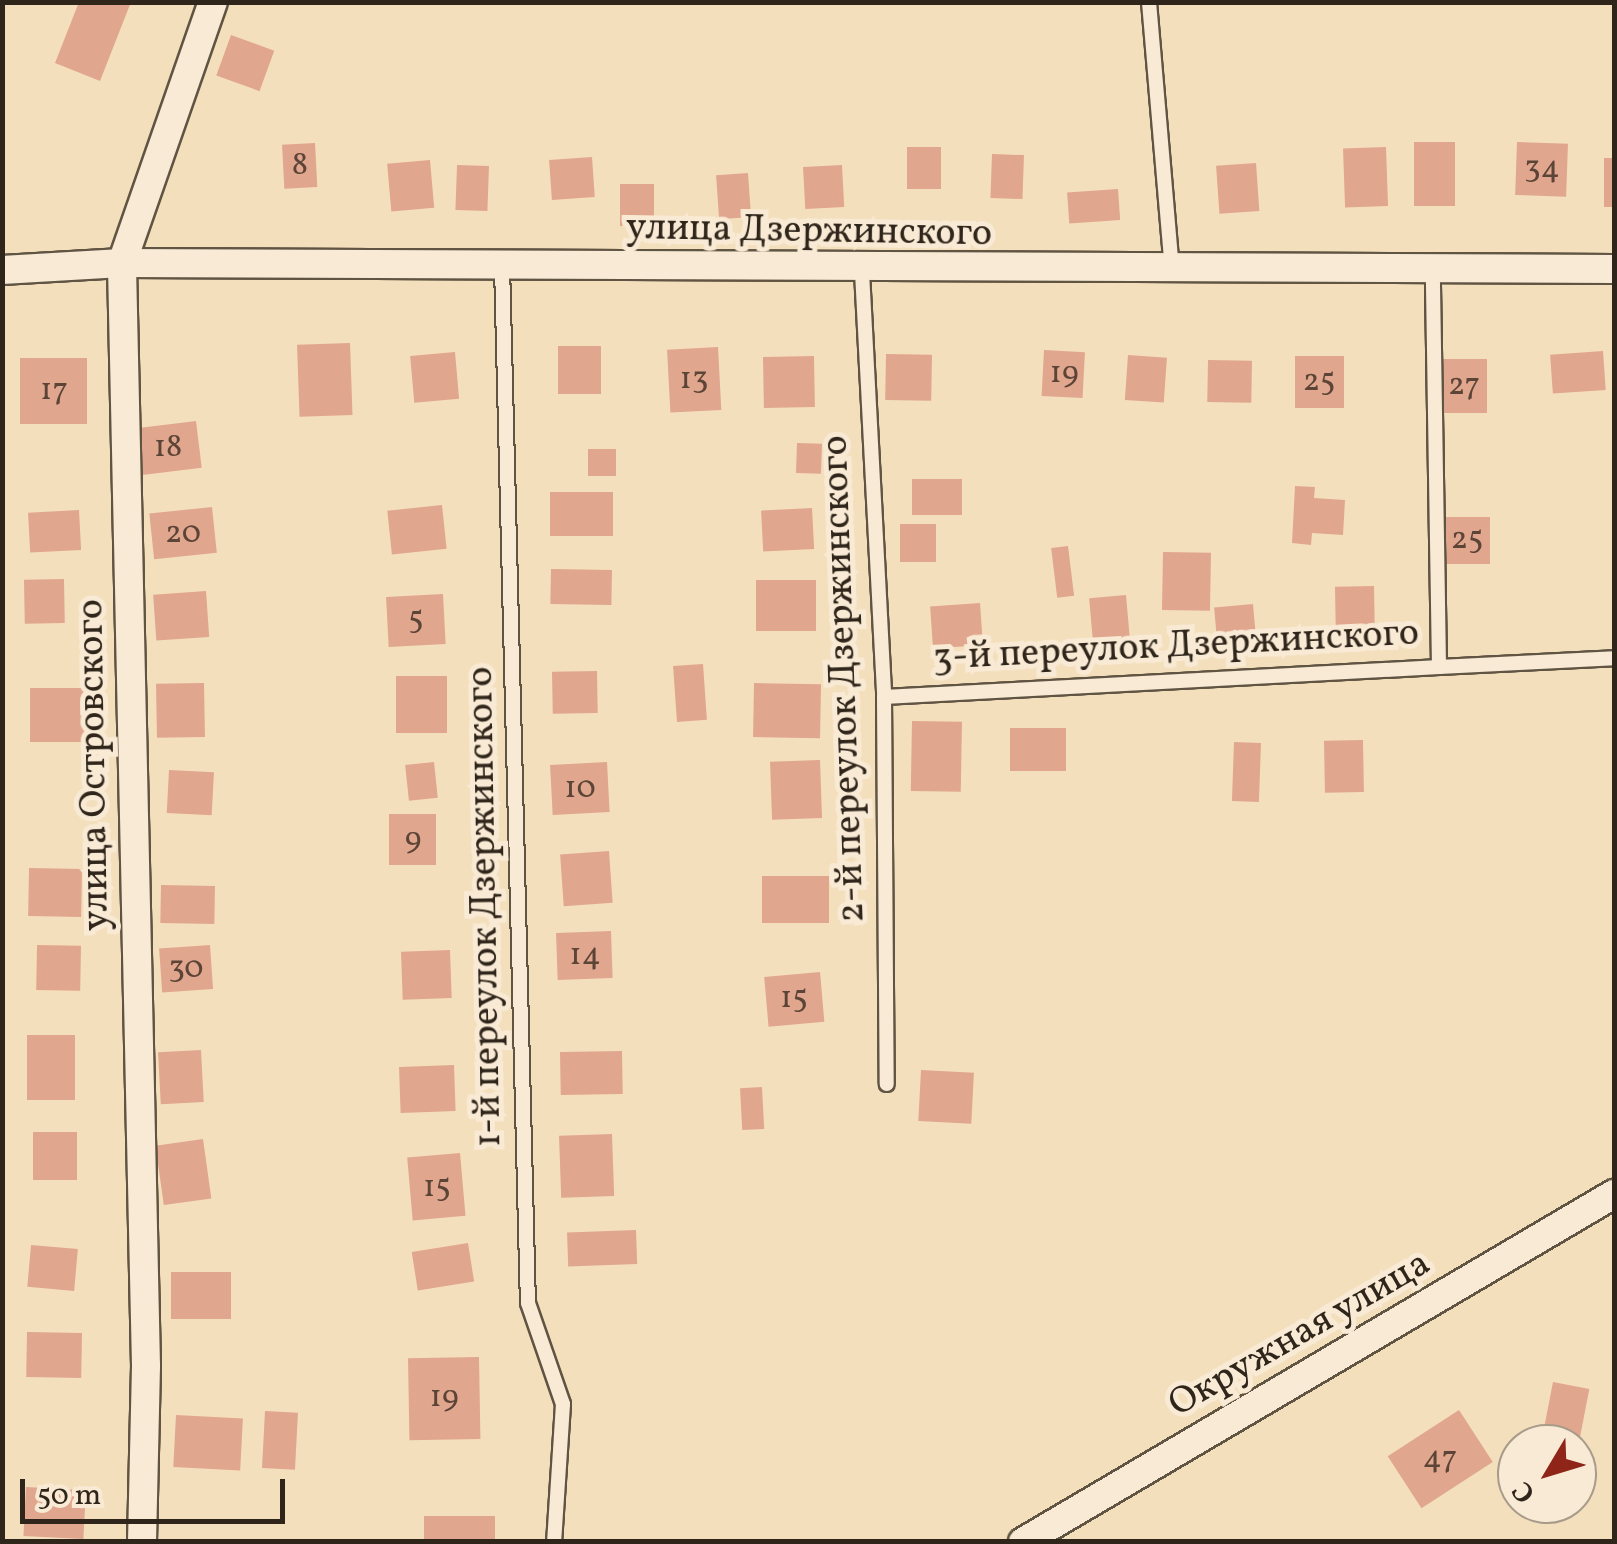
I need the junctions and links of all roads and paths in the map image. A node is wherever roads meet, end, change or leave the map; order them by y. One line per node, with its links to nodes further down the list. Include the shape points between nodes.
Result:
1 (213, 2): 3 (street, улица Островского)
2 (1150, 2): 9 (lane)
3 (122, 263): 4 (street, улица Дзержинского); 6 (street, улица Дзержинского); 15 (street, улица Островского, via 146,1366)
4 (502, 265): 8 (street, улица Дзержинского); 16 (lane, 1-й переулок Дзержинского, via 528,1303 562,1404)
5 (1614, 269): 7 (street, улица Дзержинского)
6 (2, 270)
7 (1432, 270): 9 (street, улица Дзержинского); 11 (lane, 3-й переулок Дзержинского)
8 (862, 272): 9 (street, улица Дзержинского); 12 (lane, 2-й переулок Дзержинского)
9 (1172, 272)
10 (1614, 658): 11 (lane)
11 (1439, 667): 12 (lane, 3-й переулок Дзержинского)
12 (884, 697): 13 (lane, 2-й переулок Дзержинского)
13 (887, 1084)
14 (1614, 1194): 17 (street, Окружная улица)
15 (142, 1542)
16 (554, 1542)
17 (1023, 1542)

